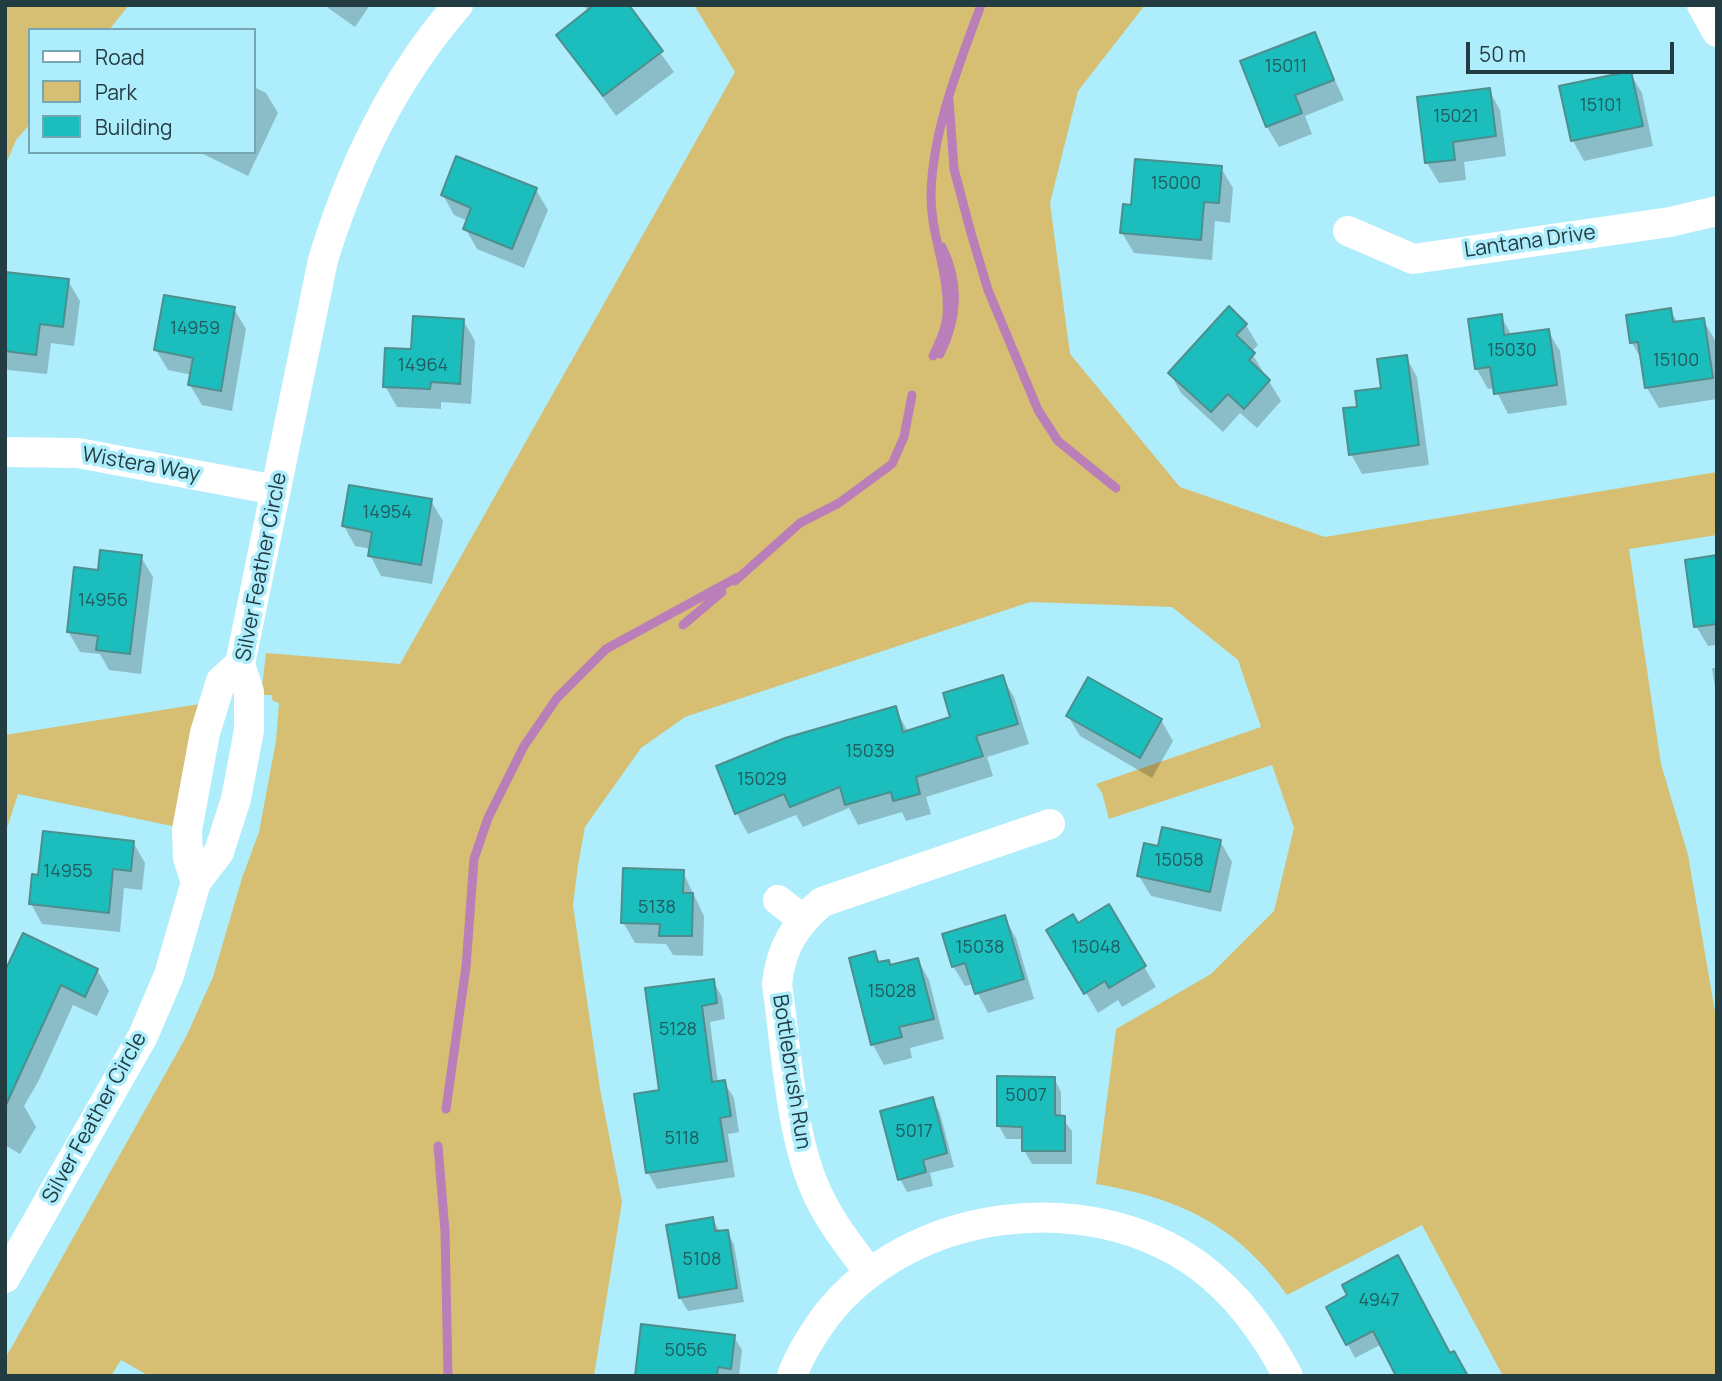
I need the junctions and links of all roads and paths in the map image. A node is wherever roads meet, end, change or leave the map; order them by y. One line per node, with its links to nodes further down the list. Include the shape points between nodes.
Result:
1 (458, 5): 7 (street, Silver Feather Circle, via 396,88 339,208 323,260)
2 (1702, 5): 3 (street)
3 (1717, 32)
4 (1717, 211): 5 (street, Lantana Drive, via 1670,222 1413,259)
5 (1348, 231)
6 (5, 452): 7 (street, Wistera Way, via 90,454)
7 (276, 490): 8 (street, Silver Feather Circle)
8 (240, 664): 10 (street, Silver Feather Circle, via 249,692 249,730 236,799 219,852); 10 (street, via 221,681 205,733 187,830 188,858)
9 (1050, 824): 12 (street, Bottlebrush Run, via 842,893)
10 (196, 882): 14 (street, Silver Feather Circle, via 169,975 143,1036)
11 (778, 900): 12 (street)
12 (802, 919): 13 (street, Bottlebrush Run, via 788,938 777,984 801,1143 814,1185 836,1228)
13 (869, 1272): 15 (street, via 840,1298 814,1332); 16 (street, via 904,1249 977,1223 1084,1221 1127,1230 1198,1265 1232,1294 1257,1324)
14 (5, 1278)
15 (792, 1376)
16 (1288, 1376)

